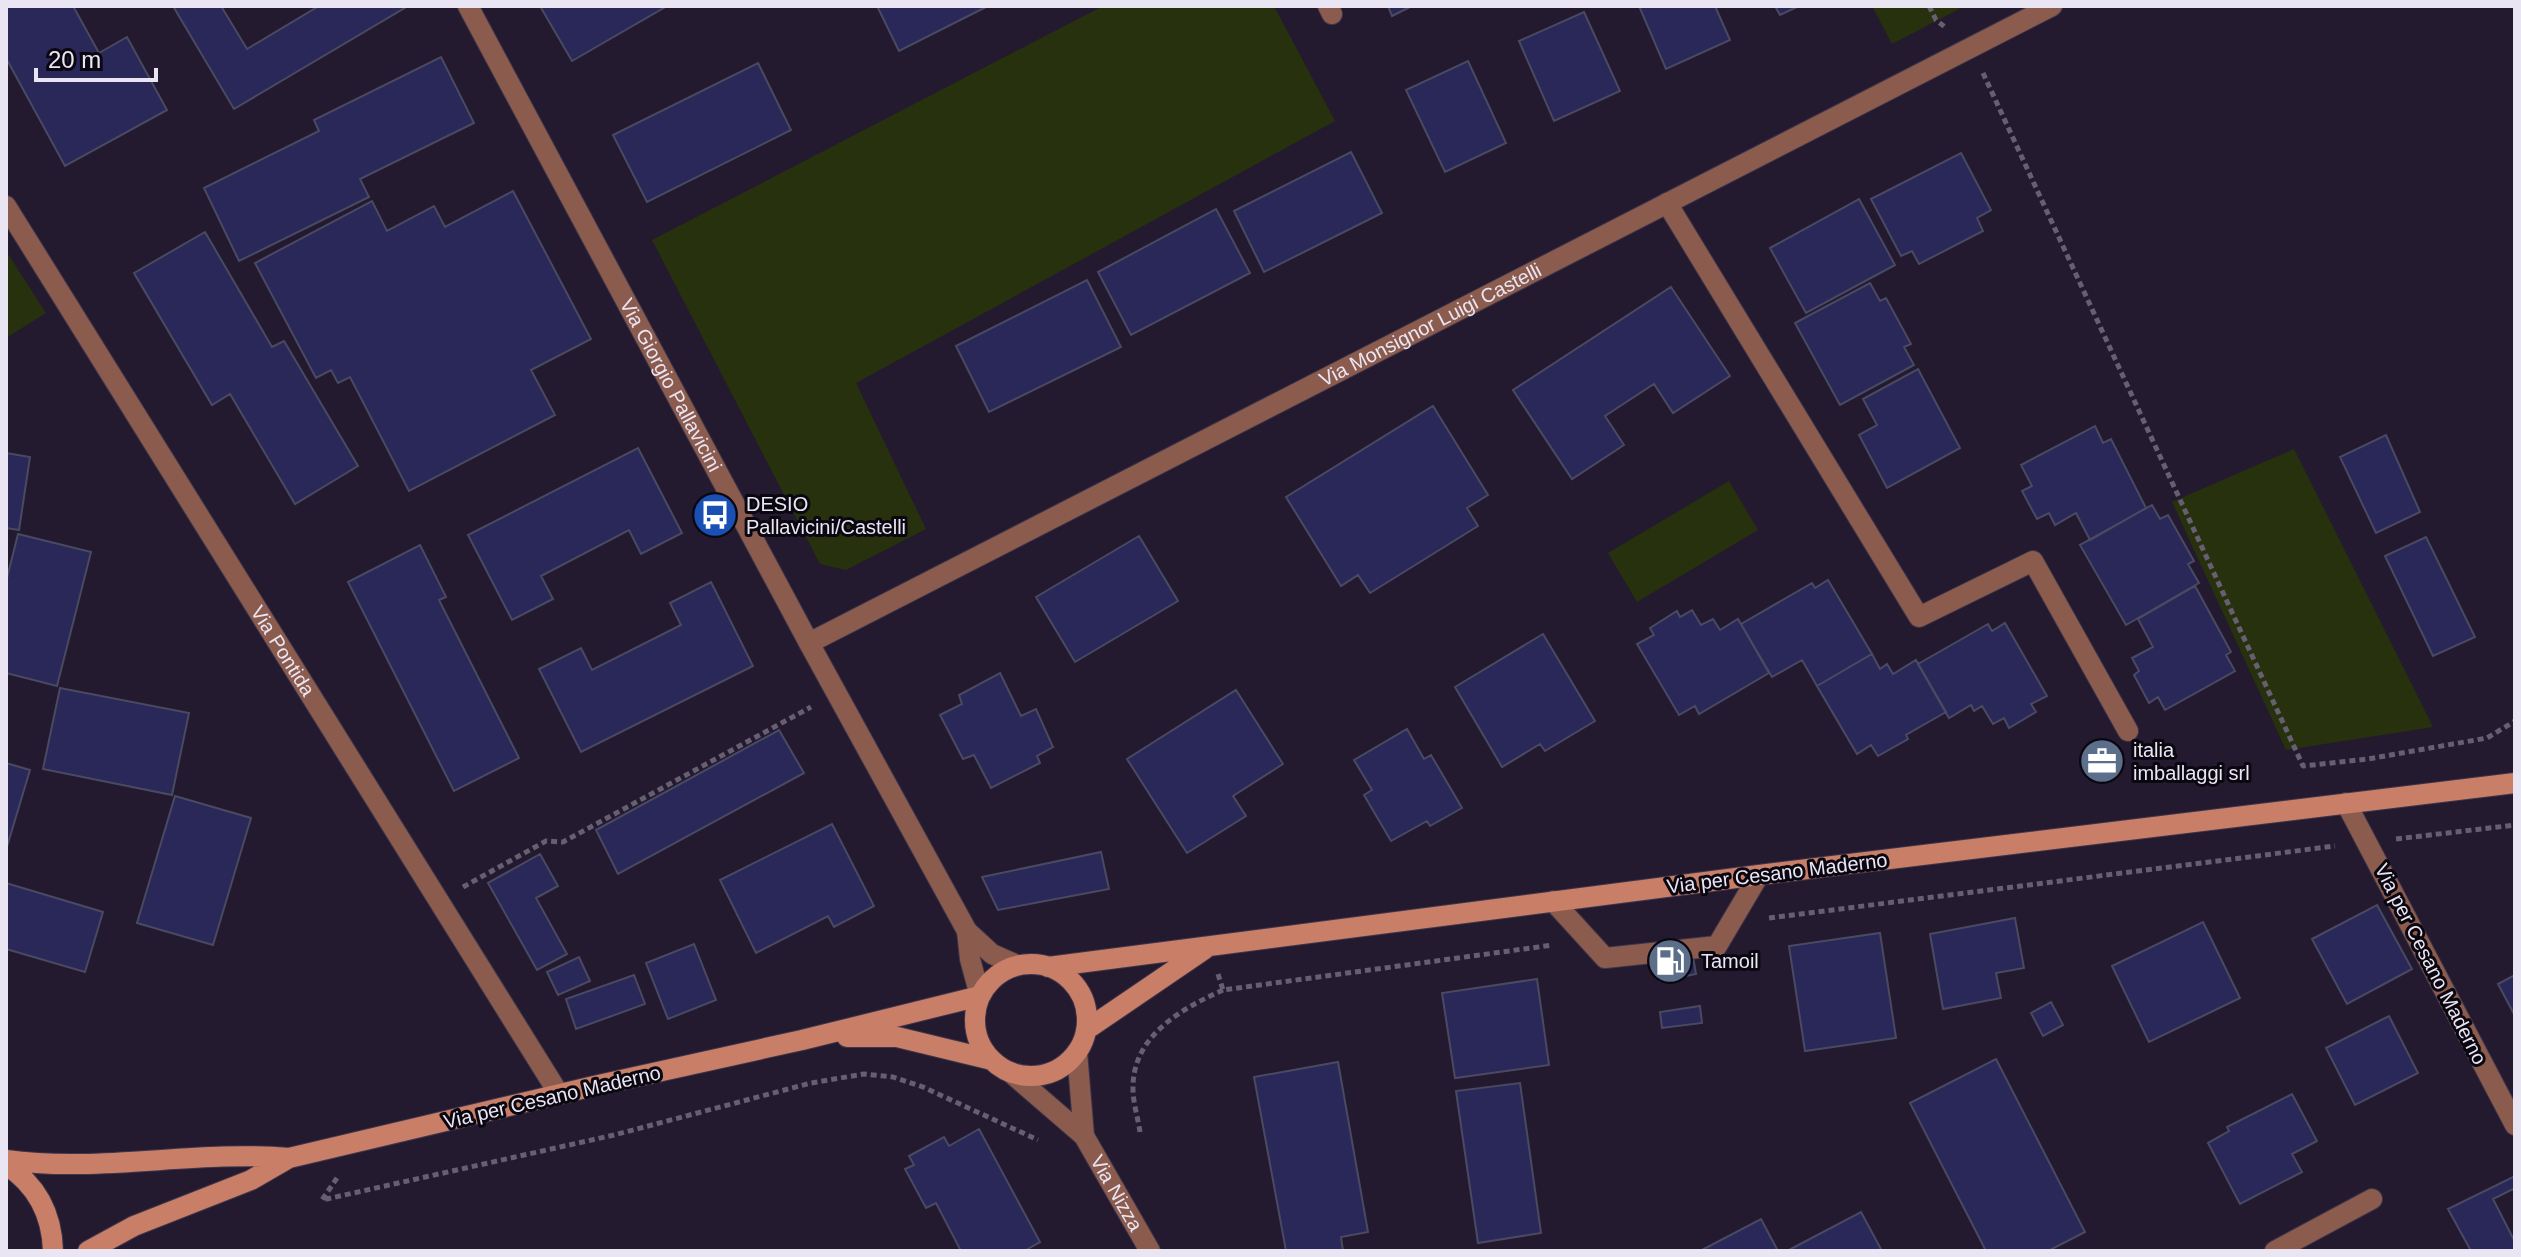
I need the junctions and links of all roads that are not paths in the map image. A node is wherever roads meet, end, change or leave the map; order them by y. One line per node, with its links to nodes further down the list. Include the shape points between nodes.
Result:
1 (468, 6): 5 (street, Via Giorgio Pallavicini)
2 (2052, 6): 3 (street, Via Monsignor Luigi Castelli)
3 (1667, 203): 5 (street, Via Monsignor Luigi Castelli); 6 (street, via 1919,617 2033,561)
4 (6, 206): 22 (street, Via Pontida)
5 (809, 643): 12 (street, Via Giorgio Pallavicini)
6 (2128, 731)
7 (2515, 772): 8 (main road, Via per Cesano Maderno)
8 (2505, 784): 9 (main road, Via per Cesano Maderno)
9 (2346, 803): 10 (main road, Via per Cesano Maderno); 23 (street, Via per Cesano Maderno)
10 (1759, 875): 11 (main road, Via per Cesano Maderno); 11 (street, via 1717,946 1605,958)
11 (1553, 901): 13 (main road, Via per Cesano Maderno)
12 (967, 931): 14 (street, Via Giorgio Pallavicini, via 992,954); 16 (street, Via Giorgio Pallavicini)
13 (1209, 947): 15 (main road, Via per Cesano Maderno); 17 (main road, Via per Cesano Maderno)
14 (1017, 965): 15 (main road); 16 (main road, via 995,977)
15 (1048, 967): 17 (main road, via 1076,986 1086,1009)
16 (980, 996): 18 (main road, Via per Cesano Maderno); 20 (main road, via 975,1027)
17 (1086, 1030): 19 (main road)
18 (815, 1037): 20 (main road, Via per Cesano Maderno, via 897,1037); 22 (main road, Via per Cesano Maderno)
19 (1077, 1052): 21 (main road, via 1046,1074); 24 (street, Via Nizza)
20 (992, 1060): 21 (main road)
21 (1010, 1072): 24 (street, Via Nizza)
22 (559, 1094): 25 (main road, Via per Cesano Maderno)
23 (2515, 1125)
24 (1084, 1136): 30 (street, Via Nizza)
25 (289, 1158): 26 (main road, Via per Cesano Maderno, via 247,1154 126,1163); 29 (main road, Via per Cesano Maderno, via 251,1180 134,1226)
26 (6, 1163): 28 (main road, via 43,1206)
27 (2372, 1199): 31 (street)
28 (53, 1251)
29 (88, 1251)
30 (1150, 1251)
31 (2275, 1251)

